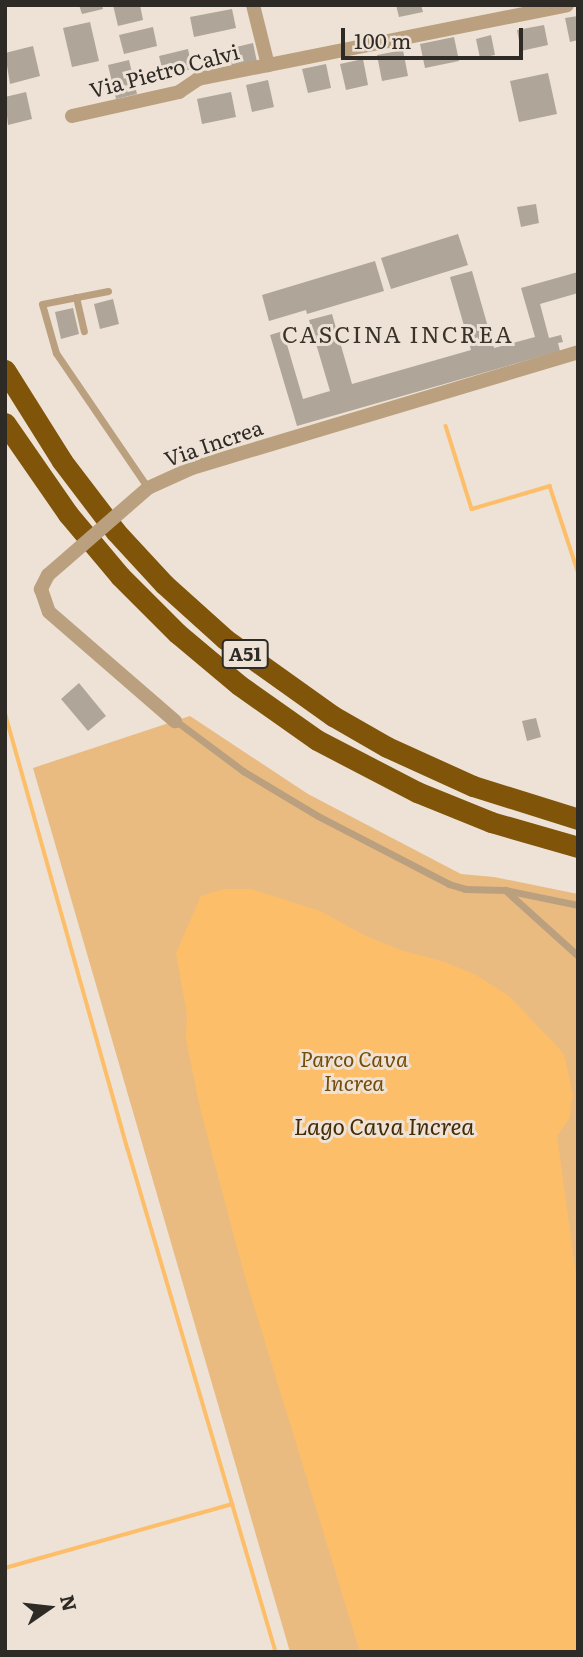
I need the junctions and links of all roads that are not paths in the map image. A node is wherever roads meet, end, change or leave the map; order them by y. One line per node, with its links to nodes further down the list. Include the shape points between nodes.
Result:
1 (253, 5): 3 (street, Via Pietro Calvi)
2 (567, 5): 3 (street, Via Pietro Calvi)
3 (268, 65): 4 (street, Via Pietro Calvi, via 198,79 179,92)
4 (72, 116)
5 (107, 291): 6 (lane)
6 (76, 297): 7 (lane); 11 (lane, via 42,304 56,353)
7 (84, 331)
8 (578, 352): 11 (street, Via Increa, via 192,468)
9 (5, 370): 13 (highway, A51, via 62,461 116,532 164,584 232,645 333,716 387,747 472,786)
10 (5, 423): 14 (highway, A51, via 68,514 120,576 177,633 239,685 317,740 417,792 491,821)
11 (148, 488): 12 (street, Via Increa, bridge, via 48,575 41,589 49,612)
12 (175, 721): 15 (lane, via 296,803 449,884)
13 (578, 819)
14 (578, 847)
15 (505, 890): 16 (lane); 17 (lane)
16 (578, 905)
17 (578, 956)

